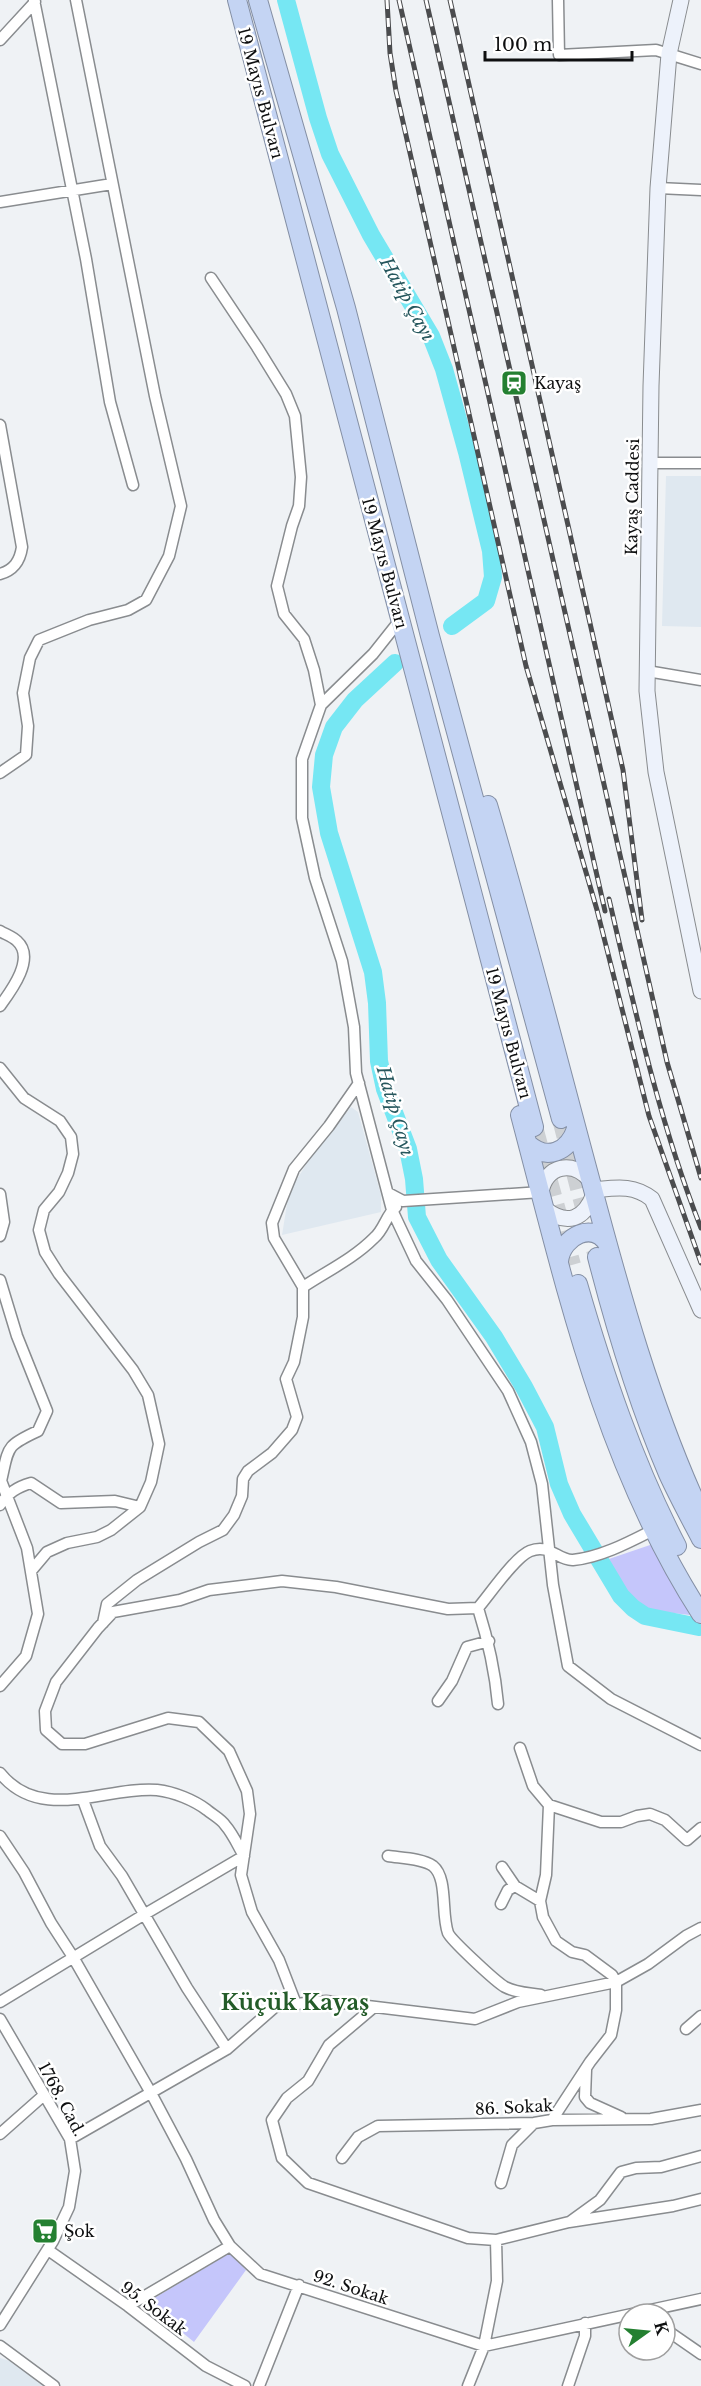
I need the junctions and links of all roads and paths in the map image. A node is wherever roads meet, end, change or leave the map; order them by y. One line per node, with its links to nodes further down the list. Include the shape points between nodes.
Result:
1 (76, 0): 14 (street)
2 (228, 0): 12 (highway)
3 (237, 0): 12 (highway, 19 Mayıs Bulvarı)
4 (258, 0): 13 (highway, 19 Mayıs Bulvarı)
5 (268, 0): 13 (highway)
6 (558, 0): 10 (street, via 560,55 656,50)
7 (681, 0): 10 (street, Kayaş Caddesi)
8 (34, 1): 9 (street); 17 (street)
9 (0, 40)
10 (669, 54): 11 (street); 15 (street, Kayaş Caddesi)
11 (701, 64)
12 (258, 79): 25 (highway, 19 Mayıs Bulvarı)
13 (281, 85): 37 (highway, 19 Mayıs Bulvarı, via 346,308 432,645)
14 (112, 184): 17 (street); 30 (street, via 181,506 169,556 146,600 128,610 39,640 30,658 23,693 28,726 26,754)
15 (658, 188): 16 (street); 21 (street, Kayaş Caddesi)
16 (701, 190)
17 (71, 191): 18 (street); 23 (street, via 110,402)
18 (0, 202)
19 (211, 278): 28 (street, via 286,394 295,416 301,477 299,506 277,586 284,614 304,639)
20 (0, 425): 24 (street, via 22,547 20,559)
21 (651, 463): 22 (street); 26 (street, Kayaş Caddesi)
22 (701, 463)
23 (133, 485)
24 (0, 574)
25 (400, 620): 28 (street, via 373,654); 29 (highway, 19 Mayıs Bulvarı)
26 (647, 671): 27 (street); 32 (street, Kayaş Caddesi, via 656,772)
27 (701, 680)
28 (321, 705): 36 (street, via 302,759 302,818 315,878 342,961)
29 (424, 711): 38 (highway, 19 Mayıs Bulvarı); 39 (highway, via 432,780)
30 (0, 773)
31 (0, 932): 34 (street, via 18,942 24,954 19,978)
32 (699, 974): 33 (street, Kayaş Caddesi)
33 (701, 991)
34 (0, 1006)
35 (0, 1068): 55 (street, via 24,1098 60,1121 71,1137 73,1154 68,1173 44,1210 39,1230 45,1252 59,1274 133,1370 147,1395 159,1444 151,1482)
36 (359, 1083): 41 (street); 50 (street, via 294,1169 272,1223 274,1239)
37 (568, 1124): 39 (highway, via 572,1139 551,1154); 40 (highway, 19 Mayıs Bulvarı)
38 (534, 1126)
39 (528, 1144): 44 (highway)
40 (592, 1188): 44 (street, via 590,1206 577,1217 560,1218); 44 (street, via 578,1170 561,1168 547,1176); 47 (highway, 19 Mayıs Bulvarı); 51 (street, via 625,1187 652,1199)
41 (388, 1193): 43 (street); 45 (street)
42 (0, 1194): 46 (street, via 4,1222)
43 (403, 1201): 44 (street); 45 (street)
44 (543, 1201): 48 (highway)
45 (392, 1210): 50 (street, via 377,1236 364,1248); 59 (street, via 416,1261 508,1391 531,1442 542,1484)
46 (0, 1236)
47 (603, 1251): 48 (highway, via 604,1239 588,1232 580,1234 563,1245); 56 (highway, via 657,1406); 58 (highway, via 613,1316 644,1413)
48 (565, 1263): 57 (highway, via 587,1364 621,1454)
49 (0, 1280): 52 (street, via 47,1411 38,1431 9,1447)
50 (303, 1287): 64 (street, via 303,1317 294,1362 286,1379 297,1417 292,1430 272,1453 248,1471 234,1515 223,1530 137,1580 107,1604)
51 (701, 1310)
52 (1, 1479): 53 (street)
53 (7, 1495): 54 (street); 55 (street, via 31,1483 61,1503 115,1501); 60 (street, via 27,1548)
54 (0, 1505)
55 (140, 1507): 60 (street, via 97,1537 47,1552)
56 (701, 1514)
57 (660, 1527): 59 (street, via 601,1553 571,1560); 61 (highway); 63 (highway)
58 (701, 1539)
59 (548, 1549): 62 (street, via 530,1551 514,1562); 69 (street, via 568,1666 611,1699)
60 (31, 1571): 66 (street, via 38,1614 26,1656)
61 (701, 1592)
62 (478, 1608): 64 (street, via 448,1610 336,1587 282,1581 209,1590 180,1600 113,1612); 65 (street)
63 (700, 1613)
64 (102, 1623): 76 (street, via 56,1682 45,1711 46,1730 62,1744 85,1744 168,1718 199,1722 229,1751 247,1791 250,1814)
65 (489, 1641): 67 (street, via 467,1647); 68 (street)
66 (0, 1686)
67 (438, 1701)
68 (498, 1704)
69 (701, 1745)
70 (520, 1748): 73 (street, via 533,1786)
71 (0, 1773): 72 (street, via 32,1796)
72 (83, 1800): 76 (street, via 158,1790 184,1797 225,1823); 82 (street, via 100,1846)
73 (549, 1805): 74 (street, via 601,1822 621,1822 650,1814 687,1840); 80 (street, via 546,1875)
74 (701, 1828)
75 (0, 1836): 84 (street, 92. Sokak)
76 (244, 1856): 82 (street); 88 (street, via 241,1875 252,1912 279,1960)
77 (388, 1856): 86 (street, via 432,1866 441,1878 449,1935 495,1980 523,1993)
78 (502, 1867): 79 (street)
79 (515, 1886): 80 (street); 81 (street, via 508,1890)
80 (540, 1901): 85 (street, via 543,1917 556,1941 572,1952 585,1954)
81 (501, 1904)
82 (145, 1914): 84 (street); 93 (street)
83 (701, 1928): 85 (street)
84 (73, 1957): 87 (street); 95 (street, 92. Sokak)
85 (616, 1982): 86 (street); 94 (street, via 611,2035)
86 (551, 1996): 89 (street, via 518,2002 475,2019)
87 (0, 2002)
88 (296, 2004): 89 (street, via 326,2001); 93 (street, via 276,2006)
89 (375, 2007): 108 (street, via 329,2045 308,2081 287,2098 272,2120 282,2158 308,2183 468,2238)
90 (701, 2016): 92 (street)
91 (0, 2019): 96 (street, 1768. Cad.)
92 (686, 2029)
93 (227, 2049): 95 (street)
94 (586, 2067): 98 (street, via 585,2097); 99 (street)
95 (150, 2093): 102 (street); 109 (street, 92. Sokak)
96 (44, 2095): 101 (street); 102 (street, 1768. Cad.)
97 (701, 2110): 98 (street, 86. Sokak, via 651,2119)
98 (623, 2118): 99 (street, 86. Sokak)
99 (552, 2120): 100 (street, 86. Sokak)
100 (534, 2124): 104 (street, 86. Sokak, via 378,2126 358,2137); 105 (street, via 512,2145)
101 (0, 2134)
102 (70, 2139): 110 (street, 1768. Cad., via 75,2171 69,2206)
103 (701, 2156): 107 (street, via 621,2172 600,2200)
104 (342, 2158)
105 (501, 2183)
106 (701, 2199): 107 (street)
107 (569, 2222): 108 (street)
108 (496, 2240): 120 (street, via 497,2281)
109 (231, 2246): 111 (street, 92. Sokak, via 260,2274); 114 (street)
110 (48, 2250): 114 (street, 95. Sokak); 117 (street, 1768. Cad.)
111 (299, 2286): 120 (street, 92. Sokak); 124 (street)
112 (701, 2299): 113 (street)
113 (677, 2305)
114 (128, 2306): 123 (street, 95. Sokak, via 206,2366)
115 (617, 2317): 116 (street)
116 (585, 2323): 120 (street); 126 (street, via 585,2336)
117 (0, 2325)
118 (677, 2337): 121 (street)
119 (0, 2346): 122 (street)
120 (484, 2346): 125 (street)
121 (701, 2354)
122 (54, 2386)
123 (245, 2386)
124 (259, 2386)
125 (468, 2386)
126 (568, 2386)

